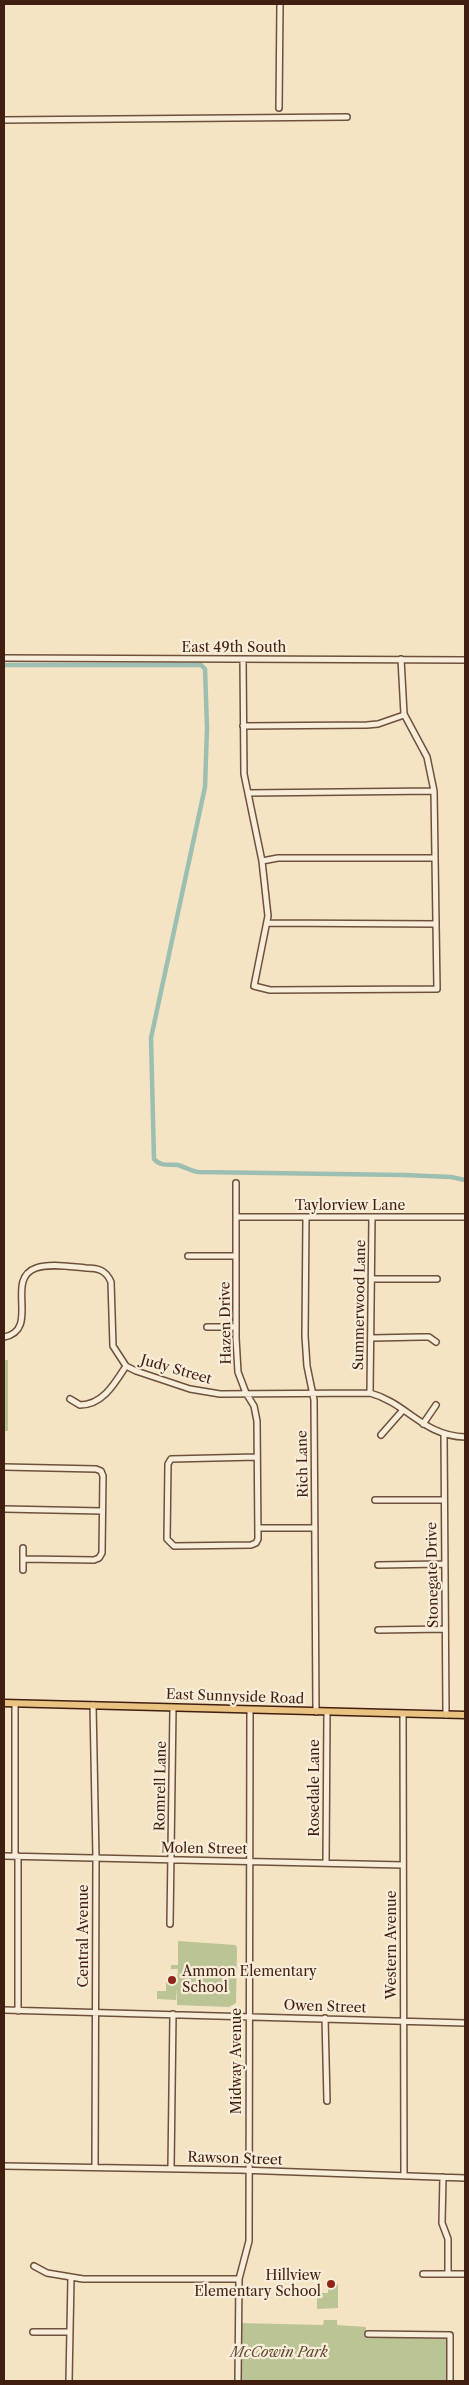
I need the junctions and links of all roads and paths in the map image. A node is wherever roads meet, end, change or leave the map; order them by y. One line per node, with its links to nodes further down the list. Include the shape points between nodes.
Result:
1 (280, 4): 2 (street)
2 (279, 108)
3 (346, 117): 4 (street)
4 (4, 120)
5 (4, 658): 7 (street, East 49th South)
6 (401, 659): 7 (street, East 49th South); 8 (street, East 49th South); 9 (street)
7 (243, 660): 10 (street)
8 (465, 660)
9 (404, 715): 10 (street, via 367,725); 11 (street, via 427,757)
10 (243, 726): 12 (street)
11 (434, 791): 12 (street); 13 (street)
12 (248, 793): 14 (street)
13 (435, 858): 14 (street, via 278,858); 16 (street)
14 (262, 861): 15 (street)
15 (267, 923): 16 (street); 16 (street, via 254,986 270,990 437,989)
16 (436, 924)
17 (236, 1183): 18 (street, Hazen Drive)
18 (236, 1217): 19 (street, Taylorview Lane); 23 (street, Hazen Drive)
19 (306, 1217): 21 (street, Taylorview Lane); 32 (street, Rich Lane, via 305,1336)
20 (465, 1217): 21 (street, Taylorview Lane)
21 (372, 1218): 24 (street, Summerwood Lane)
22 (188, 1256): 23 (street)
23 (236, 1256): 27 (street, Hazen Drive)
24 (372, 1279): 25 (street); 29 (street, Summerwood Lane)
25 (437, 1279)
26 (207, 1327): 27 (street)
27 (236, 1327): 34 (street, Hazen Drive, via 238,1372)
28 (4, 1338): 31 (street, Judy Street, via 14,1334 21,1325 23,1282 30,1271 42,1267 96,1268 104,1271 110,1279 111,1338 117,1355)
29 (372, 1338): 30 (street, via 429,1337); 33 (street, Summerwood Lane)
30 (436, 1342)
31 (126, 1366): 34 (street, Judy Street, via 190,1389); 35 (street, via 109,1390 94,1402 80,1405)
32 (313, 1393): 33 (street, Judy Street); 34 (street, Judy Street); 49 (street, Rich Lane)
33 (370, 1393): 37 (street, Judy Street)
34 (246, 1394): 42 (street, Hazen Drive, via 254,1406 257,1421)
35 (70, 1399)
36 (436, 1404): 38 (street)
37 (403, 1410): 38 (street, Judy Street); 39 (street)
38 (423, 1424): 40 (street, Judy Street)
39 (381, 1435)
40 (444, 1435): 41 (street, Judy Street); 45 (street, Stonegate Drive)
41 (465, 1437)
42 (257, 1457): 48 (street, Hazen Drive); 48 (street, via 171,1459 168,1464 167,1540 174,1546 251,1546 258,1539)
43 (4, 1467): 47 (street, via 101,1471)
44 (375, 1500): 45 (street)
45 (443, 1500): 52 (street, Stonegate Drive)
46 (4, 1509): 47 (street)
47 (102, 1511): 51 (street, via 102,1554 99,1558)
48 (258, 1528): 49 (street)
49 (316, 1528): 62 (street, Rich Lane)
50 (24, 1548): 51 (street)
51 (24, 1559): 54 (street)
52 (443, 1564): 53 (street); 55 (street, Stonegate Drive)
53 (378, 1565)
54 (23, 1570)
55 (445, 1629): 56 (street); 65 (street, Stonegate Drive)
56 (378, 1630)
57 (4, 1703): 58 (main road, East Sunnyside Road)
58 (15, 1704): 59 (main road, East Sunnyside Road); 68 (street)
59 (93, 1705): 60 (main road, East Sunnyside Road); 69 (street, Central Avenue)
60 (173, 1708): 61 (main road, East Sunnyside Road); 70 (street, Romrell Lane)
61 (250, 1710): 62 (main road, East Sunnyside Road); 71 (street, Midway Avenue)
62 (316, 1712): 63 (main road, East Sunnyside Road)
63 (327, 1712): 64 (main road, East Sunnyside Road); 72 (street, Rosedale Lane)
64 (403, 1714): 65 (main road, East Sunnyside Road); 73 (street, Western Avenue)
65 (446, 1715): 66 (main road, East Sunnyside Road)
66 (465, 1716)
67 (4, 1856): 68 (street, Molen Street)
68 (16, 1856): 69 (street, Molen Street); 76 (street)
69 (96, 1858): 70 (street, Molen Street); 77 (street, Central Avenue)
70 (171, 1860): 71 (street, Molen Street); 74 (street, Romrell Lane)
71 (248, 1862): 72 (street, Molen Street); 79 (street, Midway Avenue)
72 (326, 1864): 73 (street, Molen Street)
73 (403, 1865): 81 (street, Western Avenue)
74 (170, 1924)
75 (4, 2010): 76 (street, Owen Street)
76 (18, 2011): 77 (street, Owen Street)
77 (95, 2012): 78 (street, Owen Street); 85 (street, Central Avenue)
78 (173, 2014): 79 (street, Owen Street); 86 (street)
79 (248, 2016): 80 (street, Owen Street); 87 (street, Midway Avenue)
80 (325, 2018): 81 (street, Owen Street); 83 (street)
81 (404, 2021): 82 (street, Owen Street); 88 (street, Western Avenue)
82 (465, 2023)
83 (327, 2101)
84 (4, 2166): 85 (street, Rawson Street)
85 (95, 2166): 86 (street, Rawson Street)
86 (171, 2168): 87 (street, Rawson Street)
87 (248, 2170): 88 (street, Rawson Street); 96 (street, Midway Avenue, via 249,2241)
88 (404, 2176): 89 (street, Rawson Street)
89 (443, 2177): 90 (street, Rawson Street); 93 (street, via 442,2223 448,2240)
90 (465, 2178)
91 (34, 2266): 95 (street, via 47,2273)
92 (423, 2274): 93 (street)
93 (448, 2274): 94 (street)
94 (465, 2274)
95 (72, 2278): 96 (street); 98 (street)
96 (239, 2279): 101 (street, Midway Avenue)
97 (33, 2332): 98 (street)
98 (69, 2332): 100 (street)
99 (368, 2334): 102 (street, via 450,2335)
100 (69, 2381)
101 (238, 2381)
102 (450, 2381)

